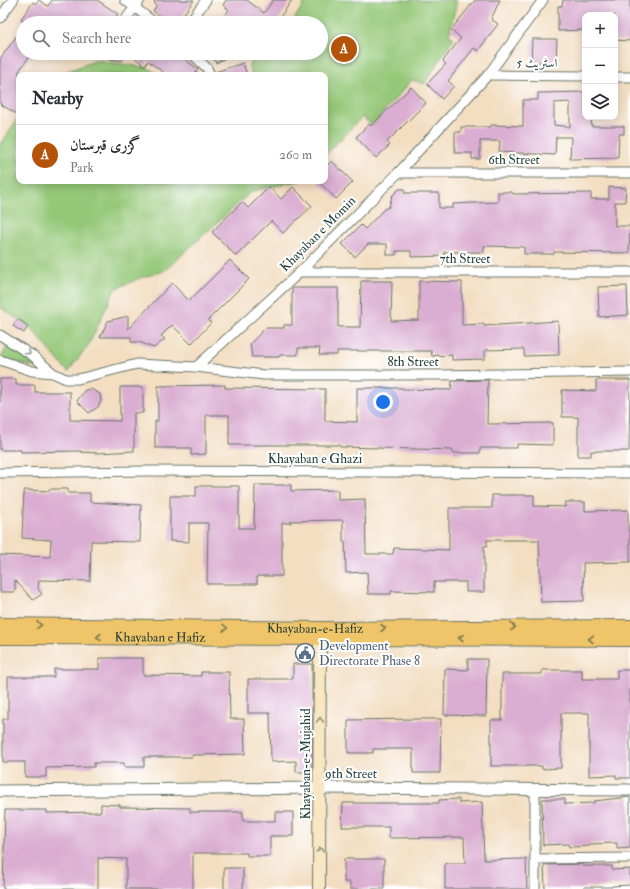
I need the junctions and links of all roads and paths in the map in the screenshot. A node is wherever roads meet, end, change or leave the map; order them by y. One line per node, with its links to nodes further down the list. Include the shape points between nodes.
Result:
1 (13, 0): 9 (street)
2 (125, 0): 5 (street)
3 (206, 0): 8 (street)
4 (543, 0): 12 (street, Khayaban e Momin)
5 (137, 3): 6 (street); 7 (street)
6 (128, 16)
7 (149, 16)
8 (194, 16)
9 (0, 18)
10 (199, 60): 11 (street)
11 (209, 72)
12 (488, 75): 13 (street, اسٹریٹ 5); 16 (street, Khayaban e Momin)
13 (582, 76)
14 (618, 77): 15 (street)
15 (630, 77)
16 (398, 173): 17 (street, 6th Street); 18 (street, Khayaban e Momin)
17 (630, 173)
18 (300, 272): 19 (street, 7th Street); 22 (street, Khayaban e Momin)
19 (630, 272)
20 (0, 335): 24 (street, one-way to 24, via 33,356)
21 (0, 360): 24 (street, via 32,371)
22 (196, 367): 23 (street, 8th Street, via 272,375); 24 (street, via 137,364 78,379 66,379)
23 (630, 372)
24 (53, 373)
25 (0, 473): 26 (street, Khayaban e Ghazi)
26 (630, 473)
27 (0, 625): 29 (main road, Khayaban-e-Hafiz, one-way to 29)
28 (630, 627): 29 (main road, Khayaban-e-Hafiz, one-way to 28)
29 (320, 634): 30 (main road, Khayaban e Hafiz, one-way to 30); 31 (main road, Khayaban-e-Hafiz, one-way to 29); 32 (main road, Khayaban-e-Mujahid, one-way to 29)
30 (0, 637)
31 (630, 639)
32 (320, 788): 33 (street, 9th Street); 35 (street, 9th Street); 38 (main road, Khayaban-e-Mujahid, one-way to 32)
33 (535, 789): 34 (street, 9th Street); 37 (street)
34 (630, 790)
35 (0, 791)
36 (630, 858): 37 (street)
37 (535, 859): 39 (street)
38 (320, 889)
39 (535, 889)

